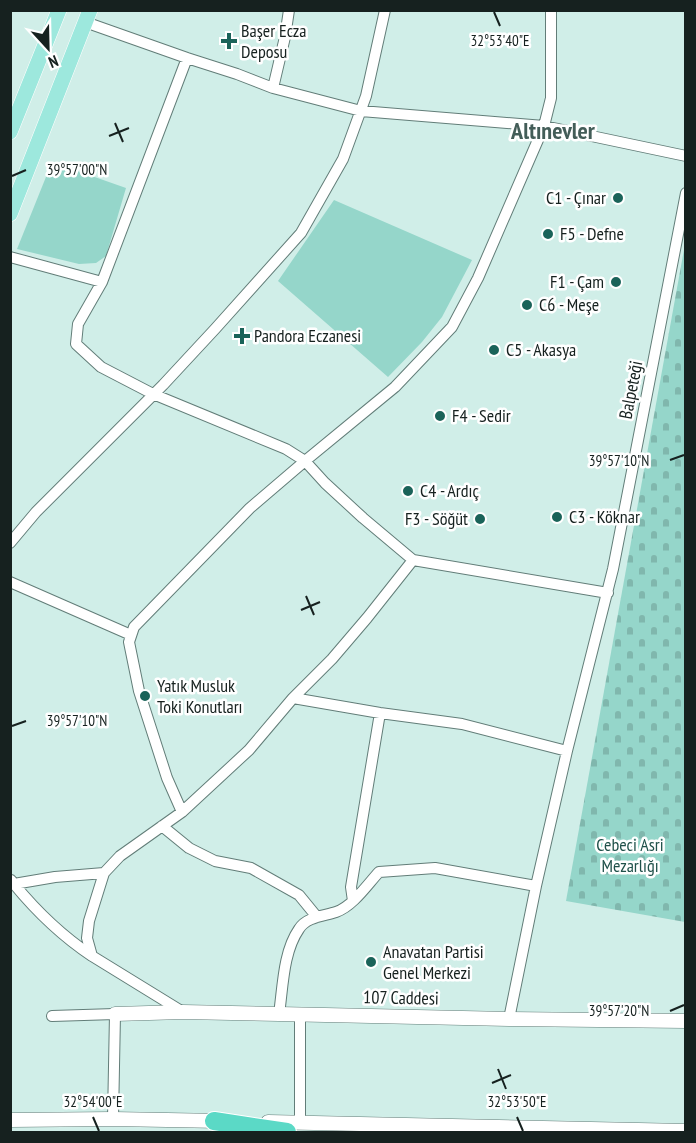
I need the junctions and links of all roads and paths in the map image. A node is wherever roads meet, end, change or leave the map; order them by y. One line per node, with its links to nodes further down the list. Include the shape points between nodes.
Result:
1 (59, 10): 10 (main road)
2 (289, 10): 7 (street)
3 (384, 10): 8 (street)
4 (551, 10): 9 (street, via 551,98)
5 (88, 16): 6 (street); 13 (main road)
6 (187, 58): 7 (street); 15 (street)
7 (273, 88): 8 (street)
8 (361, 111): 9 (street); 16 (street, via 343,159 301,233)
9 (544, 126): 11 (street); 17 (street, via 478,278 452,327 395,387)
10 (10, 132)
11 (686, 156)
12 (686, 194): 21 (street, Balpeteği)
13 (10, 214)
14 (10, 257): 15 (street)
15 (102, 282): 16 (street, via 78,324 76,344 101,367)
16 (153, 394): 17 (street, via 286,449); 18 (street)
17 (304, 461): 19 (street); 22 (street, via 219,539 134,627)
18 (12, 540)
19 (413, 560): 21 (street); 23 (street, via 339,651)
20 (10, 582): 22 (street)
21 (608, 593): 25 (street, Balpeteği)
22 (131, 635): 26 (street, via 139,691)
23 (293, 698): 24 (street); 26 (street, via 249,750)
24 (380, 713): 25 (street, via 462,724); 31 (street, via 351,887)
25 (567, 751): 30 (street, Balpeteği)
26 (182, 812): 27 (street)
27 (162, 826): 28 (street, via 120,856); 32 (street, via 189,848 214,861 251,868 299,895)
28 (104, 873): 29 (street); 33 (street, via 88,929)
29 (12, 882): 33 (street, via 34,909)
30 (536, 886): 31 (street, via 435,868 379,872); 39 (street, Balpeteği)
31 (353, 901): 32 (street, via 338,912)
32 (317, 917): 36 (street, via 300,927 287,955)
33 (92, 956): 34 (street)
34 (183, 1012): 35 (street, 107 Caddesi); 36 (street, 107 Caddesi)
35 (115, 1014): 38 (street); 41 (street)
36 (279, 1014): 37 (street, 107 Caddesi)
37 (300, 1014): 39 (street, 107 Caddesi); 44 (street)
38 (52, 1016)
39 (508, 1019): 40 (street, 107 Caddesi)
40 (686, 1021)
41 (113, 1119): 42 (street); 43 (street)
42 (10, 1120)
43 (214, 1121): 44 (highway)
44 (293, 1128): 45 (street)
45 (686, 1131)

